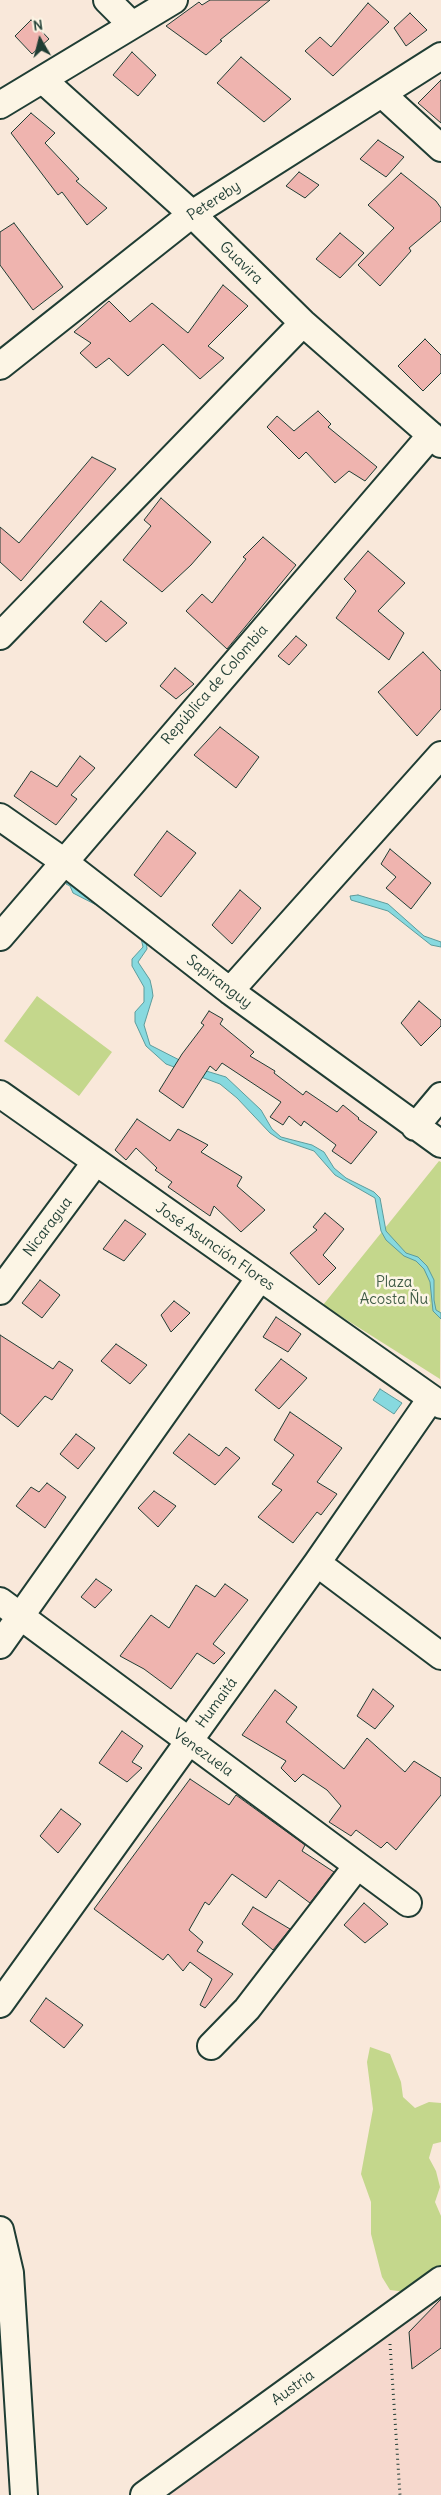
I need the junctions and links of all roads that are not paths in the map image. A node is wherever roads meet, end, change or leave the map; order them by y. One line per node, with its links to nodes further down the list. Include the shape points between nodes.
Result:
1 (107, 0): 3 (street)
2 (174, 0): 3 (street)
3 (132, 25): 5 (street)
4 (441, 56): 6 (street, Petereby)
5 (43, 80): 7 (street); 9 (street, Guavira)
6 (382, 94): 8 (street); 9 (street, Petereby)
7 (0, 105)
8 (441, 148)
9 (192, 214): 10 (street, Guavira); 11 (street, Petereby)
10 (303, 323): 12 (street, Guavira); 13 (street)
11 (0, 366)
12 (436, 439): 16 (street, República de Colombia)
13 (0, 636)
14 (441, 755): 18 (street)
15 (0, 817): 16 (street, Sapiranguy)
16 (63, 861): 17 (street, República de Colombia); 18 (street, Sapiranguy)
17 (0, 937)
18 (230, 991): 21 (street, Sapiranguy)
19 (0, 1094): 23 (street, José Asunción Flores)
20 (441, 1096): 21 (street)
21 (415, 1127): 22 (street, Sapiranguy)
22 (441, 1144)
23 (95, 1162): 24 (street, José Asunción Flores); 25 (street, Nicaragua)
24 (259, 1279): 26 (street, José Asunción Flores); 29 (street)
25 (0, 1292)
26 (436, 1402): 27 (street, Humaitá)
27 (317, 1563): 31 (street); 32 (street, Humaitá)
28 (0, 1601): 29 (street, Venezuela)
29 (22, 1616): 30 (street); 32 (street, Venezuela)
30 (0, 1645)
31 (441, 1656)
32 (188, 1742): 33 (street, Venezuela); 35 (street, Humaitá)
33 (357, 1866): 34 (street, Venezuela); 36 (street, via 246,2009)
34 (408, 1903)
35 (0, 2004)
36 (211, 2046)
37 (0, 2230): 40 (street, via 10,2273)
38 (441, 2280): 39 (street, Austria)
39 (172, 2487): 41 (street, Austria)
40 (24, 2495)
41 (144, 2495)

